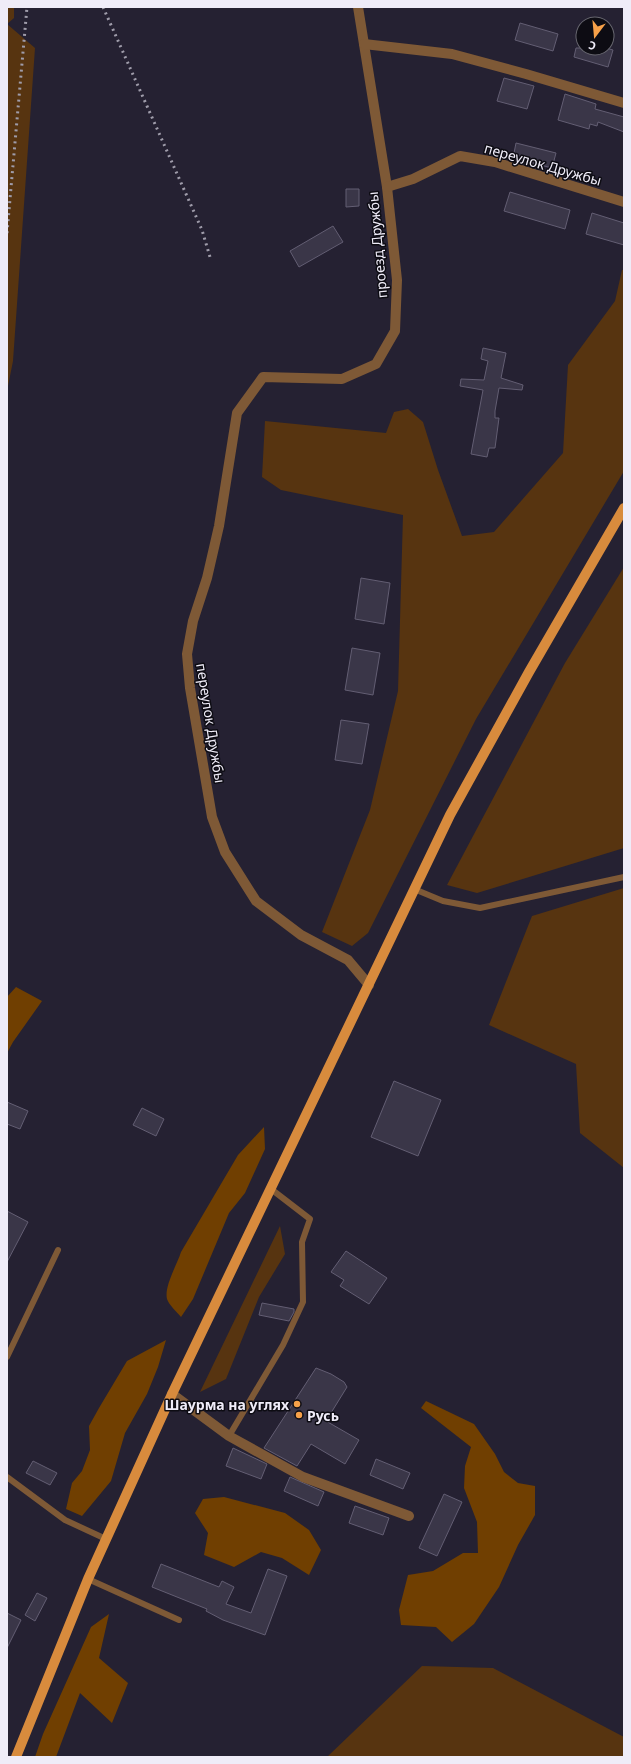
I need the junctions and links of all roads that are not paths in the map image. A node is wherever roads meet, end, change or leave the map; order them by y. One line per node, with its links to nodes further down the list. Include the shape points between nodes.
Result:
1 (358, 7): 2 (street, проезд Дружбы)
2 (364, 44): 3 (street, via 452,54); 4 (street, проезд Дружбы)
3 (624, 103)
4 (387, 186): 5 (street, переулок Дружбы, via 413,179 460,156 496,162); 6 (street, проезд Дружбы, via 397,280 395,331 376,364 342,379)
5 (624, 202)
6 (302, 379): 10 (street, переулок Дружбы, via 263,377 238,413 219,526 207,578 193,621 187,654 190,688 212,817 225,852 256,901 301,936 348,960)
7 (624, 508): 9 (main road, via 450,815)
8 (624, 876): 9 (lane, via 480,908 443,901)
9 (414, 889): 10 (main road)
10 (368, 984): 11 (main road)
11 (271, 1189): 14 (main road); 15 (lane, via 310,1219 302,1242 303,1302 284,1345)
12 (58, 1250): 13 (lane)
13 (7, 1357)
14 (172, 1394): 15 (street); 18 (main road)
15 (229, 1436): 17 (street, via 303,1477)
16 (7, 1477): 18 (lane, via 65,1520)
17 (409, 1516)
18 (106, 1539): 19 (main road)
19 (88, 1579): 20 (lane); 21 (main road)
20 (179, 1620)
21 (16, 1757)

